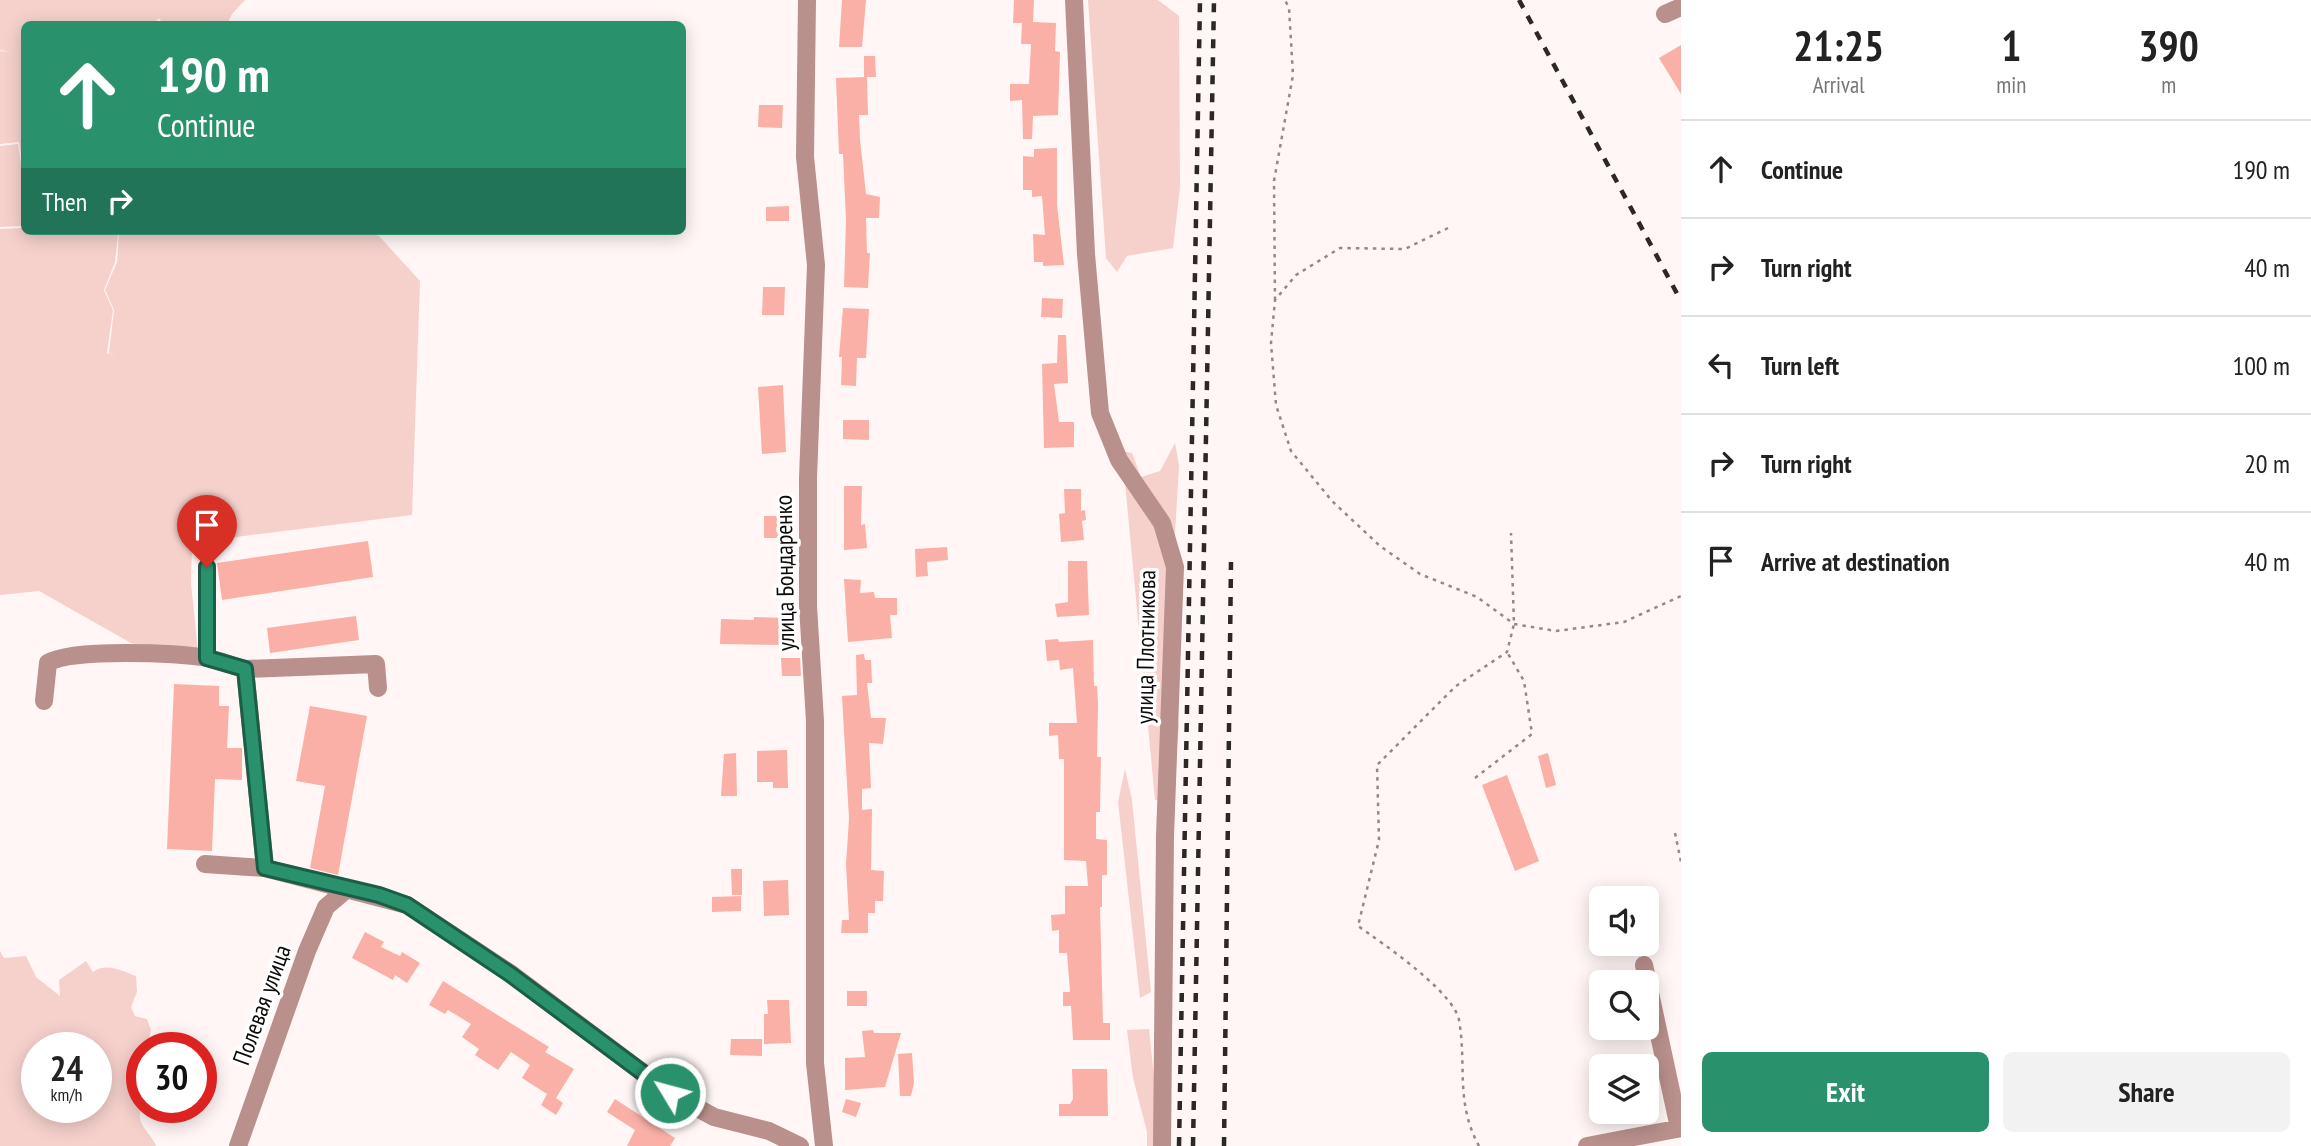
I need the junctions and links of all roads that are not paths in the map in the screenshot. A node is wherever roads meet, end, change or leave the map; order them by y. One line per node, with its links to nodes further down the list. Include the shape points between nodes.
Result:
1 (807, 0): 15 (street, улица Бондаренко, via 805,157 816,265 808,606 815,722 815,1063)
2 (1074, 0): 16 (street, улица Плотникова, via 1086,254 1100,412 1119,460 1163,523 1175,567 1165,836)
3 (207, 567): 4 (street)
4 (207, 658): 5 (street); 7 (street, via 110,653 58,657 48,663)
5 (245, 669): 6 (street, via 376,664); 9 (street)
6 (377, 688)
7 (44, 701)
8 (205, 864): 9 (street)
9 (265, 868): 10 (street)
10 (346, 890): 13 (street, Полевая улица, via 326,907 307,951); 14 (street, via 379,895 417,912 510,974 670,1093 714,1117 769,1131)
11 (1644, 965): 12 (street)
12 (1680, 1128): 17 (street)
13 (239, 1146)
14 (800, 1146)
15 (824, 1146)
16 (1162, 1146)
17 (1587, 1146)

